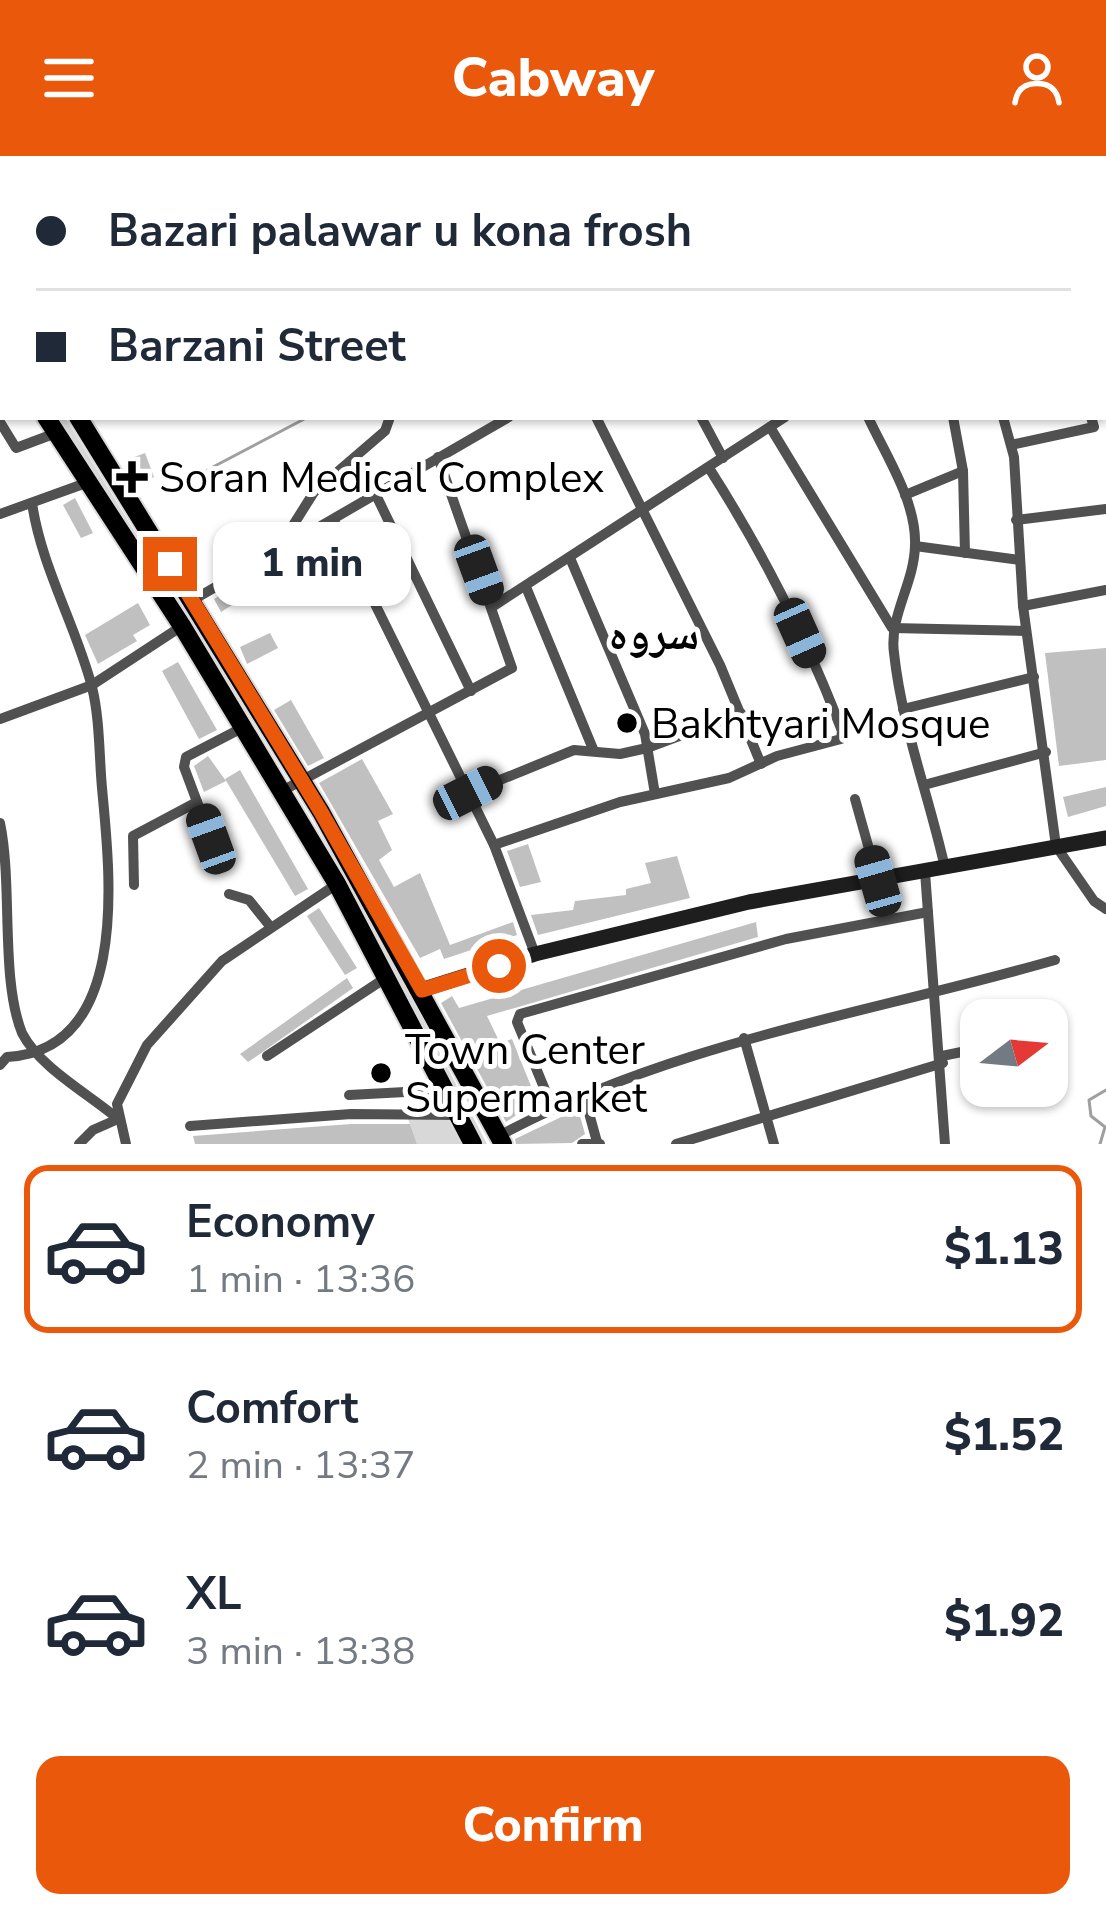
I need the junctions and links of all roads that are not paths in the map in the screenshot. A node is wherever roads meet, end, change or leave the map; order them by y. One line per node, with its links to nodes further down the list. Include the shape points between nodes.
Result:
1 (80, 420): 37 (highway)
2 (389, 420): 30 (street, via 307,501 292,527)
3 (478, 420): 15 (street)
4 (504, 420): 15 (street)
5 (598, 420): 25 (street)
6 (703, 420): 18 (street)
7 (780, 420): 14 (street)
8 (869, 420): 22 (street)
9 (954, 420): 20 (street)
10 (1004, 420): 16 (street)
11 (1092, 420): 16 (street, via 1094,427)
12 (0, 422): 13 (street, via 23,450)
13 (51, 425): 21 (highway)
14 (770, 427): 18 (street); 41 (street)
15 (484, 432): 17 (street)
16 (1011, 445): 28 (street)
17 (438, 458): 23 (street); 38 (street)
18 (723, 458): 19 (street)
19 (709, 468): 25 (street); 54 (street, via 751,533 842,731 841,740)
20 (963, 471): 22 (street); 32 (street)
21 (86, 483): 24 (street); 40 (highway)
22 (904, 495): 31 (street)
23 (376, 496): 29 (street); 45 (street)
24 (32, 503): 27 (street); 44 (street)
25 (643, 508): 33 (street); 48 (street)
26 (1106, 509): 28 (street)
27 (0, 514)
28 (1016, 520): 34 (street)
29 (334, 521): 30 (street); 47 (street)
30 (297, 544): 37 (street)
31 (915, 546): 32 (street); 41 (street)
32 (965, 553): 34 (street)
33 (570, 558): 35 (street); 52 (street)
34 (1020, 560): 39 (street)
35 (526, 587): 38 (street); 51 (street)
36 (1106, 590): 39 (street)
37 (193, 600): 55 (highway)
38 (492, 607): 45 (street, via 512,668)
39 (1023, 607): 42 (street)
40 (182, 626): 44 (street); 50 (highway)
41 (892, 628): 42 (street); 46 (street)
42 (1026, 632): 43 (street)
43 (1034, 677): 46 (street); 53 (street)
44 (92, 685): 49 (street); 84 (street, via 109,933 91,999)
45 (471, 691): 47 (street)
46 (903, 709): 56 (street)
47 (426, 710): 55 (street); 58 (street)
48 (741, 713): 52 (street); 54 (street)
49 (0, 718)
50 (242, 728): 57 (highway); 61 (street, via 186,757)
51 (593, 748): 52 (street); 58 (street)
52 (647, 748): 59 (street)
53 (1046, 752): 56 (street); 66 (street)
54 (760, 764): 59 (street)
55 (302, 779): 57 (street); 80 (highway)
56 (924, 785): 68 (street)
57 (280, 792): 71 (highway)
58 (468, 793): 65 (street)
59 (655, 794): 65 (street)
60 (855, 799): 70 (street)
61 (197, 802): 64 (street); 72 (street, via 133,836)
62 (0, 823): 67 (street)
63 (1106, 838): 66 (street)
64 (211, 839)
65 (494, 845): 77 (street)
66 (1056, 845): 68 (street); 74 (street)
67 (3, 862): 84 (street, via 14,1007)
68 (945, 868): 69 (street)
69 (926, 872): 70 (street); 75 (street)
70 (878, 881): 77 (street, via 748,902)
71 (337, 884): 76 (street); 79 (highway)
72 (134, 885)
73 (230, 893): 76 (street, via 249,900)
74 (1106, 909)
75 (928, 912): 81 (street); 91 (street, via 786,939 520,1014 521,1036)
76 (268, 925): 94 (street, via 222,961 147,1046 117,1104)
77 (535, 954): 80 (street)
78 (1055, 960): 81 (street)
79 (387, 977): 85 (street); 88 (highway)
80 (422, 990): 96 (highway)
81 (938, 990): 82 (street); 86 (street)
82 (745, 1039): 90 (street); 92 (street)
83 (960, 1054): 86 (street)
84 (40, 1055): 87 (street); 94 (street)
85 (267, 1056)
86 (943, 1059): 92 (street); 104 (street)
87 (0, 1065)
88 (446, 1090): 89 (street); 93 (highway)
89 (350, 1095)
90 (584, 1095): 91 (street); 97 (street)
91 (552, 1107): 96 (street)
92 (765, 1115): 102 (street); 103 (street)
93 (460, 1116): 95 (street, via 351,1114); 100 (highway)
94 (118, 1119): 98 (street); 99 (street)
95 (190, 1126)
96 (501, 1140)
97 (598, 1143): 101 (street)
98 (79, 1144)
99 (126, 1144)
100 (473, 1144)
101 (582, 1144)
102 (676, 1144)
103 (774, 1144)
104 (945, 1144)

